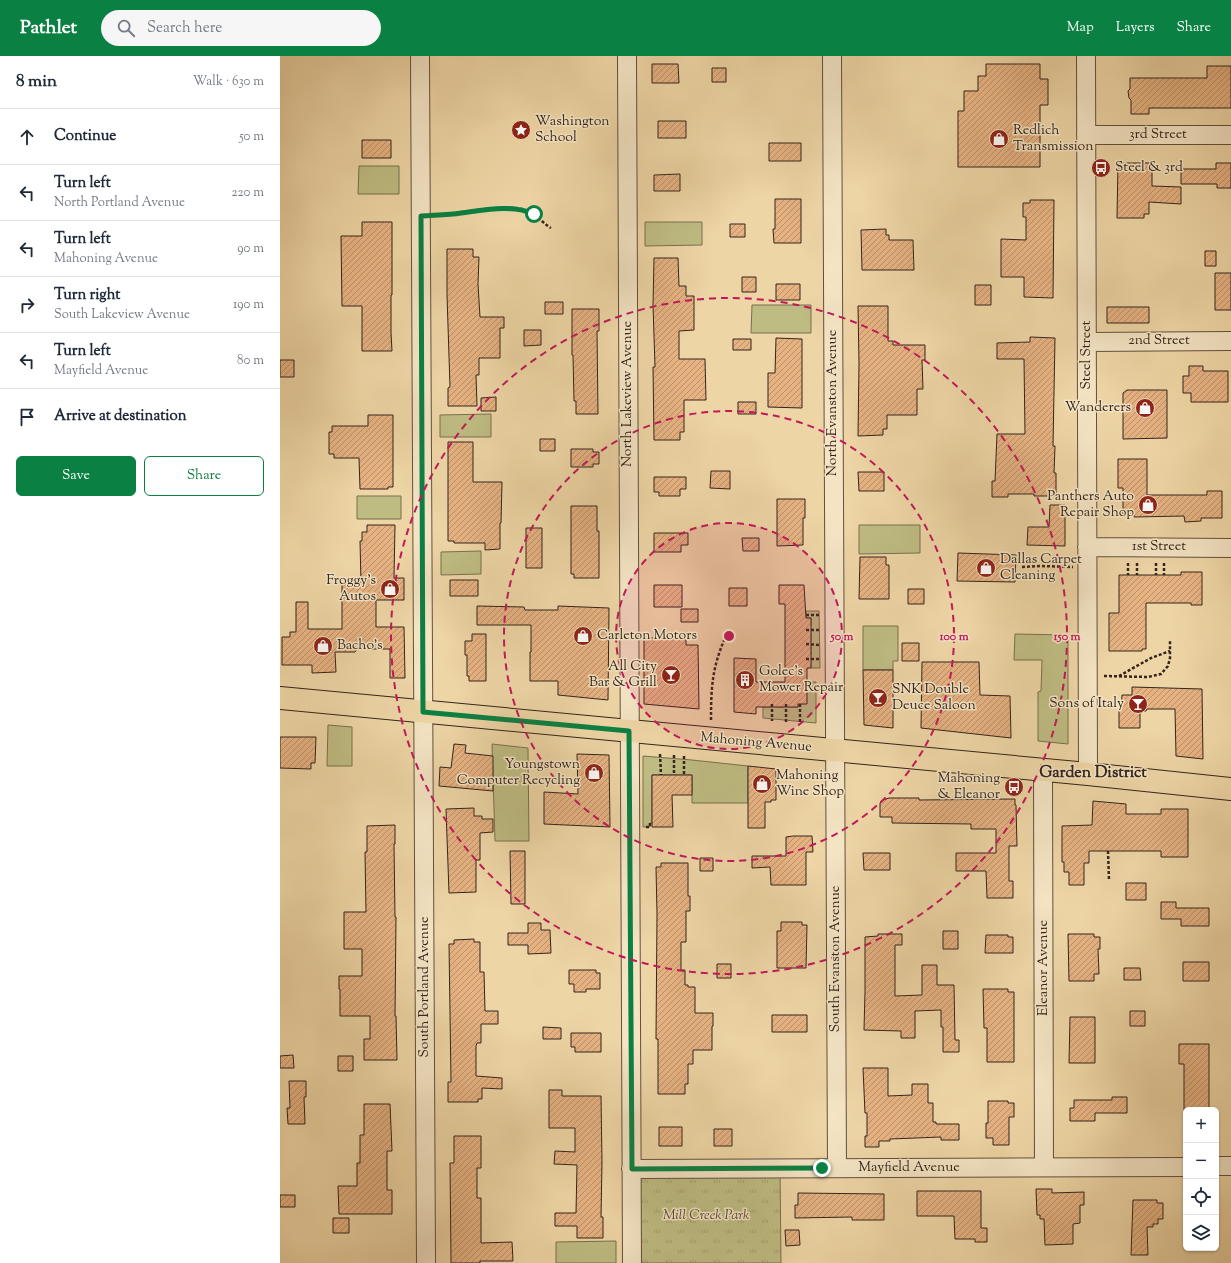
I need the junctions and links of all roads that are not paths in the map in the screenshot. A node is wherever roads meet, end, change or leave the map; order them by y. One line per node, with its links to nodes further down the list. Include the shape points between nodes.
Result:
1 (420, 56): 12 (street, South Portland Avenue)
2 (627, 56): 13 (street, North Lakeview Avenue)
3 (832, 56): 14 (street, North Evanston Avenue)
4 (1086, 56): 5 (street, Steel Street)
5 (1086, 135): 6 (street, 3rd Street); 8 (street, Steel Street)
6 (1231, 135)
7 (1231, 341): 8 (street, 2nd Street)
8 (1086, 342): 9 (street, Steel Street)
9 (1087, 547): 10 (street, 1st Street); 16 (street, Steel Street)
10 (1231, 548)
11 (280, 698): 12 (main road, Mahoning Avenue)
12 (423, 712): 13 (main road, Mahoning Avenue); 24 (street, South Portland Avenue)
13 (629, 731): 14 (main road, Mahoning Avenue); 23 (street, North Lakeview Avenue)
14 (835, 750): 15 (main road, Mahoning Avenue); 22 (street, South Evanston Avenue)
15 (1043, 770): 16 (main road, Mahoning Avenue); 21 (street, Eleanor Avenue)
16 (1088, 774): 17 (main road, Mahoning Avenue)
17 (1231, 789)
18 (1183, 1166): 21 (street, Mayfield Avenue)
19 (1219, 1166): 20 (street)
20 (1231, 1166)
21 (1044, 1167): 22 (street, Mayfield Avenue)
22 (837, 1168): 23 (street, Mayfield Avenue)
23 (632, 1169): 25 (street, North Lakeview Avenue)
24 (426, 1263)
25 (632, 1263)

